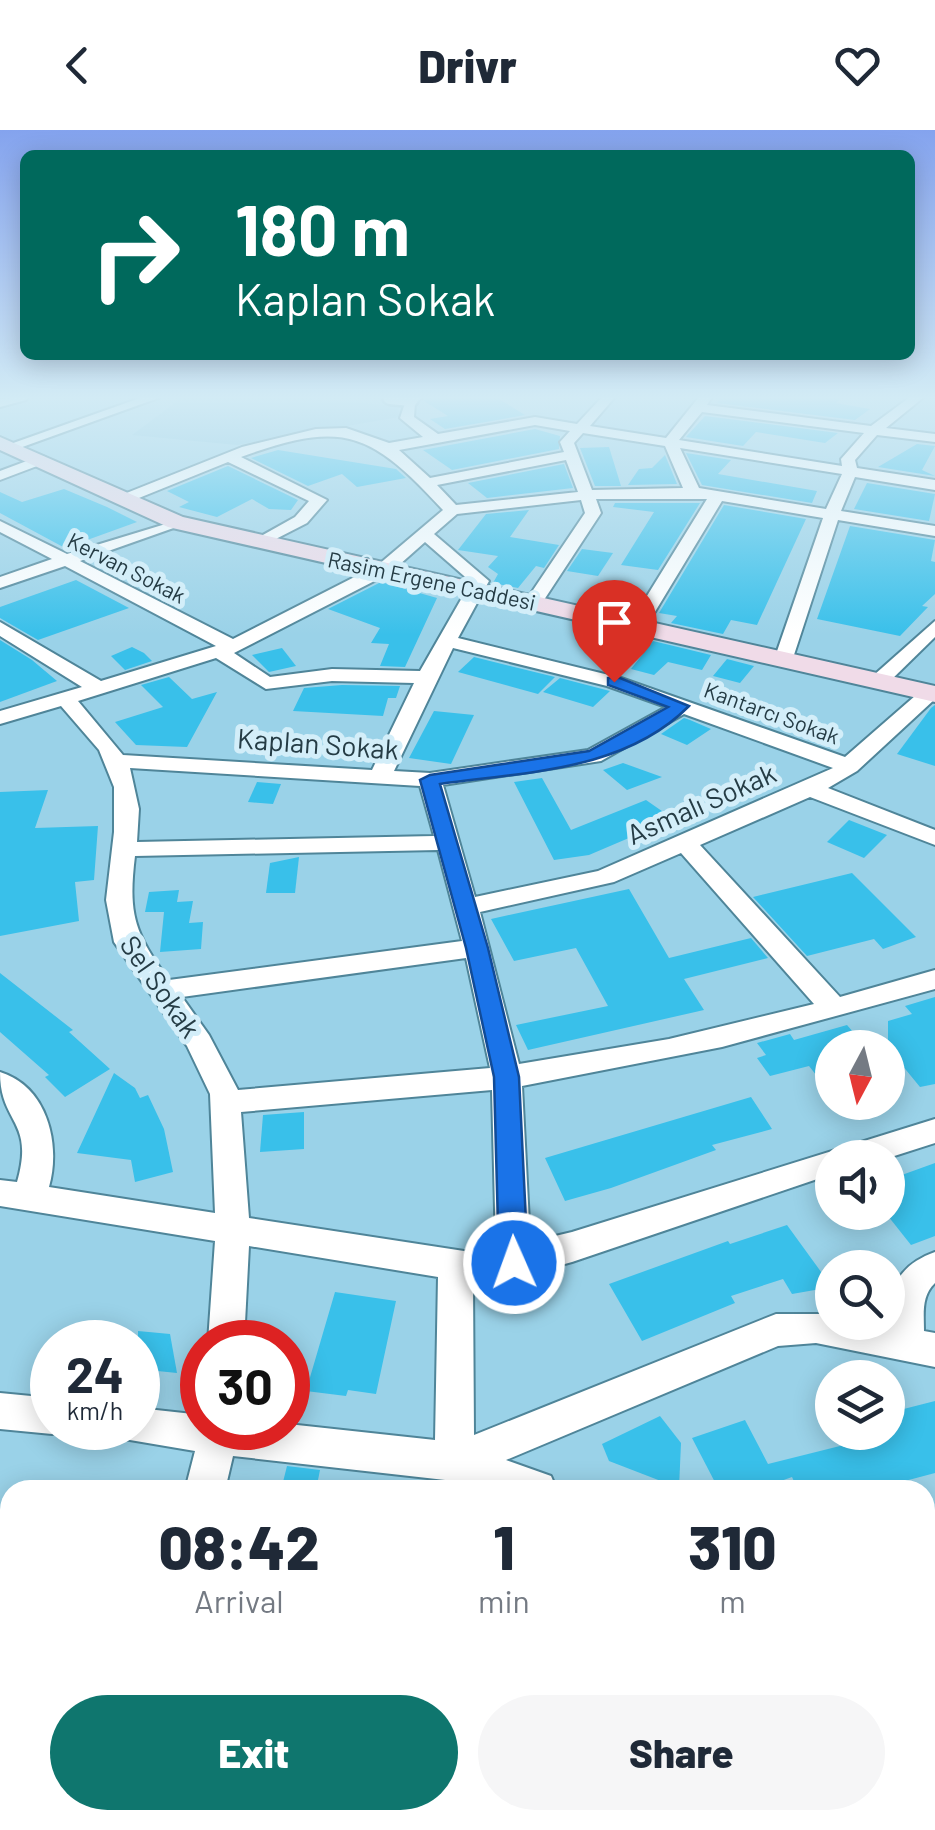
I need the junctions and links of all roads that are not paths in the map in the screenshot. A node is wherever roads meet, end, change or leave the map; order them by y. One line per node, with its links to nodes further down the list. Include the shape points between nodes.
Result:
1 (75, 476): 15 (main road, Rasim Ergene Caddesi)
2 (186, 476): 15 (street)
3 (269, 476): 23 (street, via 319,500 301,520)
4 (419, 476): 10 (street)
5 (457, 476): 10 (street)
6 (581, 476): 13 (street)
7 (686, 476): 12 (street)
8 (848, 476): 18 (street)
9 (876, 476): 11 (street)
10 (426, 482): 17 (street)
11 (935, 486)
12 (693, 492): 13 (street); 14 (street)
13 (588, 495): 16 (street); 29 (street, via 593,514)
14 (717, 496): 18 (street); 30 (street)
15 (124, 499): 19 (main road, Rasim Ergene Caddesi)
16 (482, 506): 17 (street); 24 (street)
17 (452, 510): 22 (street)
18 (832, 514): 21 (street); 35 (street)
19 (176, 522): 23 (main road, Rasim Ergene Caddesi); 25 (street)
20 (0, 526): 25 (street, Kervan Sokak)
21 (935, 531)
22 (424, 534): 24 (street); 26 (street)
23 (260, 541): 26 (main road, Rasim Ergene Caddesi)
24 (442, 548): 28 (street, via 480,581)
25 (66, 560): 27 (street); 34 (street, Kervan Sokak)
26 (384, 570): 28 (main road, Rasim Ergene Caddesi); 34 (street)
27 (0, 582)
28 (476, 590): 29 (main road, Rasim Ergene Caddesi); 33 (street)
29 (534, 602): 30 (main road, Rasim Ergene Caddesi)
30 (638, 625): 35 (main road, Rasim Ergene Caddesi)
31 (935, 627): 37 (street)
32 (0, 628): 38 (street)
33 (447, 641): 36 (street); 41 (street, Kantarcı Sokak, via 591,675)
34 (226, 649): 36 (street, Kervan Sokak, via 266,683 332,675); 38 (street)
35 (785, 657): 37 (main road, Rasim Ergene Caddesi)
36 (427, 677): 45 (street)
37 (881, 679): 39 (main road, Rasim Ergene Caddesi)
38 (98, 688): 40 (street)
39 (933, 693): 44 (street, Asmalı Sokak)
40 (65, 698): 42 (street); 43 (street, Sel Sokak)
41 (681, 706): 44 (street, Kantarcı Sokak); 46 (street, Kaplan Sokak, via 593,756)
42 (0, 718)
43 (116, 761): 45 (street, Kaplan Sokak); 51 (street, Sel Sokak, via 126,804)
44 (848, 766): 47 (street, Asmalı Sokak)
45 (380, 776): 46 (street, Kaplan Sokak)
46 (430, 780): 49 (street)
47 (810, 788): 48 (street); 50 (street, Asmalı Sokak)
48 (935, 838)
49 (449, 843): 51 (street); 52 (street)
50 (686, 844): 52 (street, Asmalı Sokak, via 605,877); 56 (street)
51 (126, 849): 55 (street, Sel Sokak, via 119,924)
52 (466, 907): 53 (street)
53 (477, 948): 55 (street); 57 (street)
54 (935, 979): 56 (street)
55 (163, 990): 59 (street, Sel Sokak, via 200,1042)
56 (835, 1009): 57 (street)
57 (507, 1077): 59 (street); 65 (street)
58 (0, 1084): 63 (street, via 42,1134 42,1155)
59 (226, 1102): 64 (street, Sel Sokak)
60 (935, 1131): 61 (street)
61 (905, 1140)
62 (815, 1166): 65 (street)
63 (15, 1195): 64 (street)
64 (233, 1230): 66 (street); 68 (street, Sel Sokak)
65 (514, 1263): 66 (street)
66 (456, 1266): 74 (street)
67 (935, 1267): 69 (street, via 909,1285)
68 (227, 1320)
69 (921, 1347): 74 (street, via 816,1327 776,1330)
70 (0, 1410): 71 (street)
71 (30, 1413)
72 (310, 1448): 74 (street)
73 (215, 1450): 75 (street)
74 (463, 1476)
75 (208, 1480)

